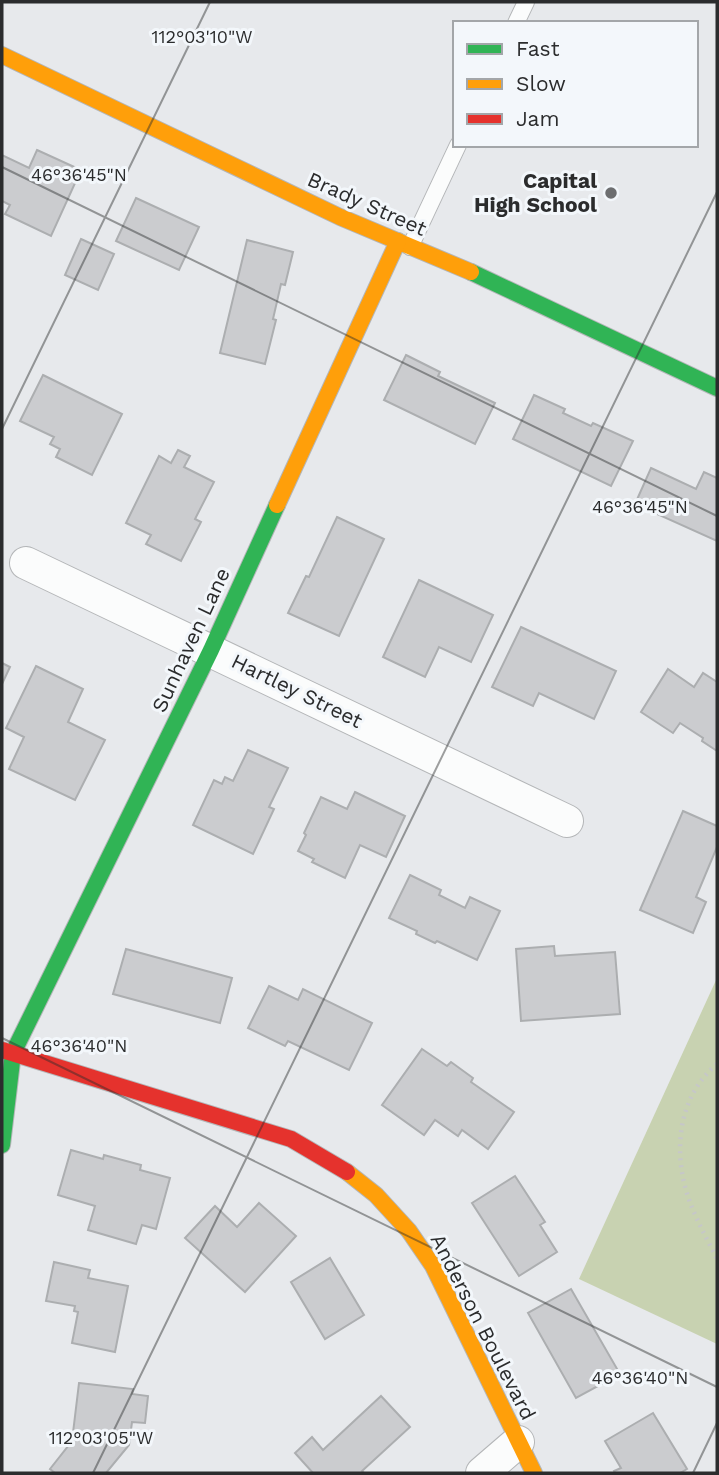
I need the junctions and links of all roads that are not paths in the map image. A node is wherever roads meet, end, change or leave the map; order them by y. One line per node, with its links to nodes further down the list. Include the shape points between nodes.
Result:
1 (526, 2): 2 (lane)
2 (517, 21)
3 (2, 55): 5 (street, Brady Street)
4 (457, 147): 5 (lane)
5 (404, 244): 6 (street, Brady Street); 8 (street, Sunhaven Lane)
6 (717, 388)
7 (26, 563): 8 (street, Hartley Street)
8 (211, 650): 9 (street, Hartley Street); 10 (street, Sunhaven Lane)
9 (567, 821)
10 (7, 1051): 11 (street, Sunhaven Lane); 12 (street, Anderson Boulevard, via 291,1139 338,1165 376,1195 433,1266)
11 (2, 1145)
12 (519, 1441): 13 (street); 14 (street, Anderson Boulevard)
13 (482, 1473)
14 (534, 1473)

